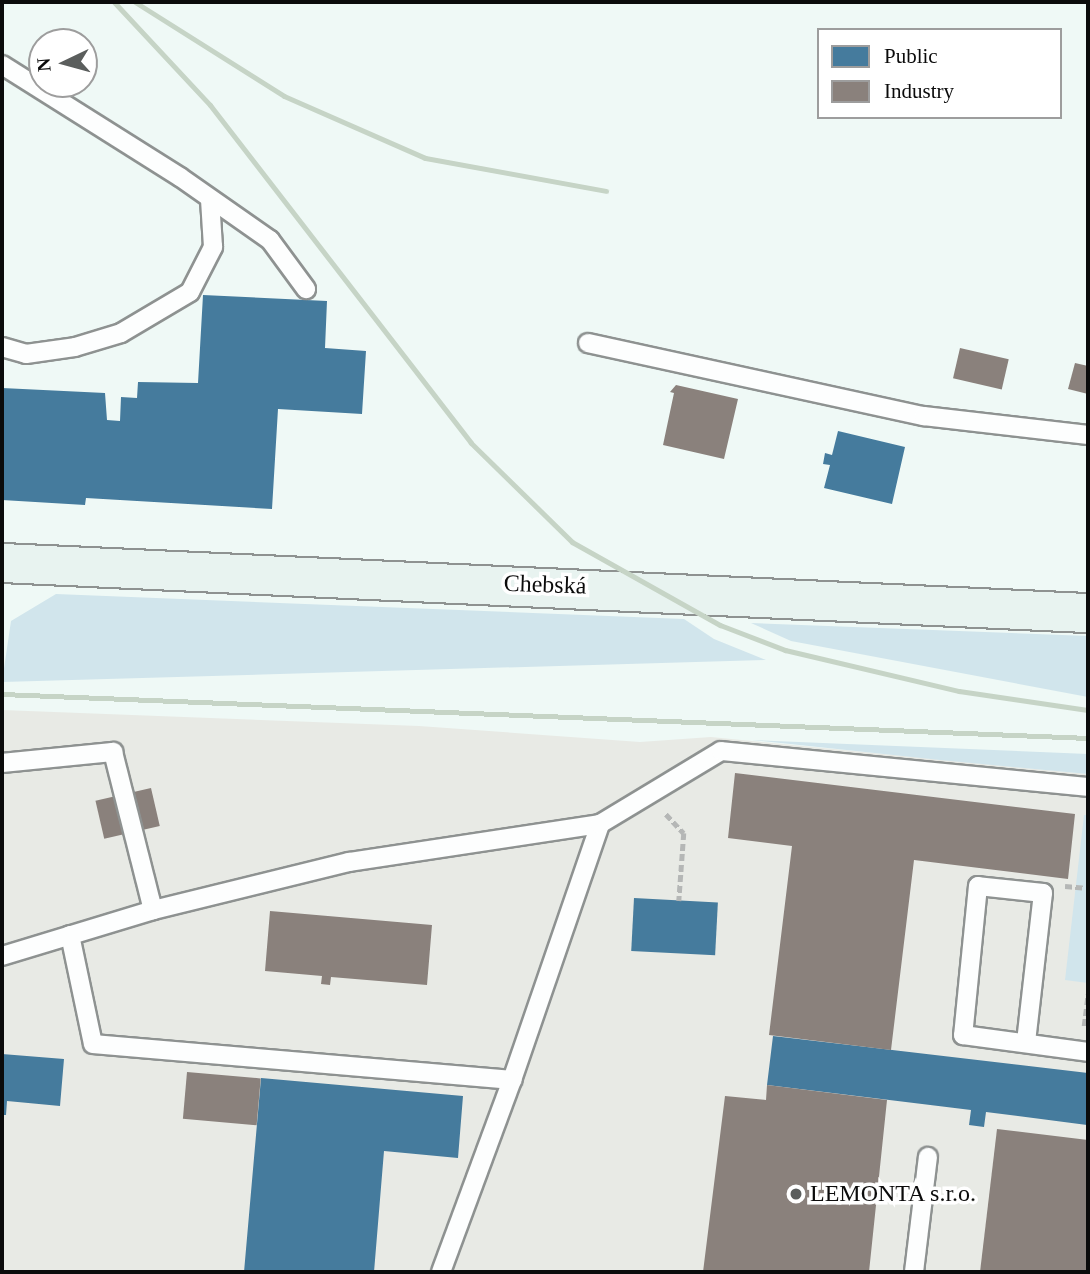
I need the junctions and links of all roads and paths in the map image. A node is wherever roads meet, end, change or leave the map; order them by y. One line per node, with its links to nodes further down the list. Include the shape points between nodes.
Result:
1 (2, 65): 2 (lane)
2 (210, 199): 3 (lane, via 270,240); 5 (lane, via 213,247 190,292 121,333 98,340 26,354)
3 (306, 289)
4 (588, 343): 6 (lane, via 924,416)
5 (2, 347)
6 (1088, 435)
7 (2, 563): 8 (street, Chebská)
8 (1088, 613)
9 (2, 763): 16 (lane, via 113,751)
10 (1088, 787): 11 (lane, via 721,751)
11 (649, 795): 12 (lane); 15 (path, via 684,833)
12 (600, 824): 16 (lane, via 349,862); 22 (lane)
13 (1069, 886): 14 (path)
14 (1088, 888)
15 (679, 901)
16 (153, 910): 17 (lane)
17 (70, 935): 18 (lane); 22 (lane, via 93,1044)
18 (2, 956)
19 (1088, 994): 21 (path)
20 (1026, 1042): 20 (lane, via 963,1035 978,886 1044,893); 21 (lane)
21 (1086, 1045)
22 (512, 1080): 24 (lane)
23 (928, 1157): 25 (lane)
24 (441, 1272)
25 (914, 1272)

